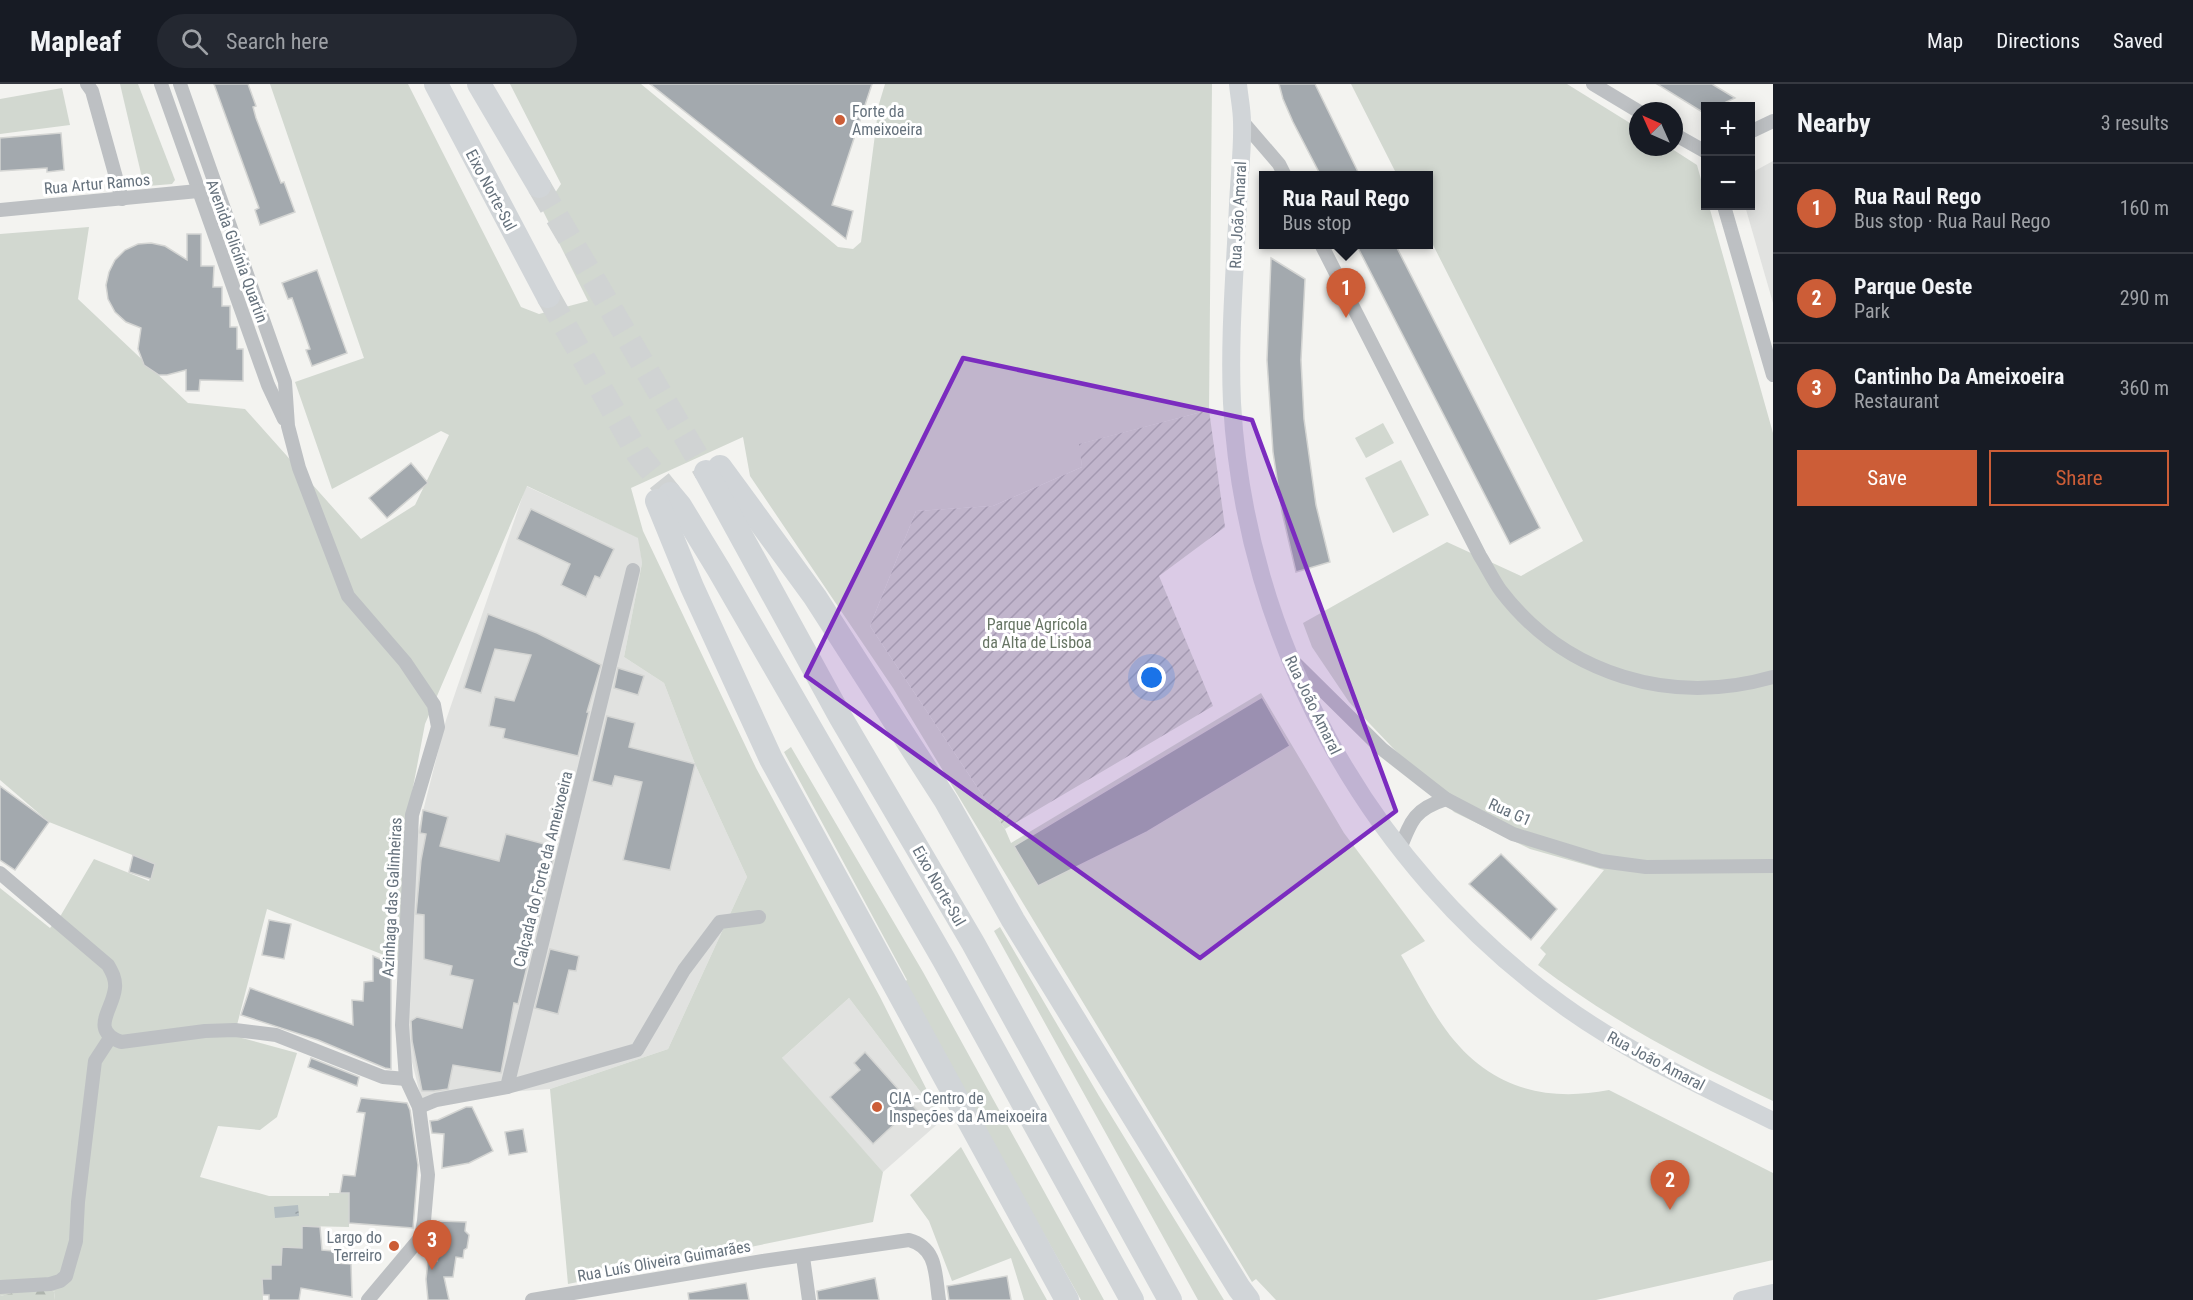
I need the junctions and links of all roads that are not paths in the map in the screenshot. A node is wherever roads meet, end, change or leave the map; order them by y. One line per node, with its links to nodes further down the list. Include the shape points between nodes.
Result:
1 (87, 84): 17 (street)
2 (161, 84): 16 (street, Avenida Glicínia Quartin)
3 (180, 84): 23 (street, Avenida Glicínia Quartin, via 285,382)
4 (436, 84): 21 (highway, Eixo Norte-Sul)
5 (479, 84): 15 (highway)
6 (1238, 84): 9 (street, Rua João Amaral)
7 (1593, 84): 8 (street)
8 (1629, 106)
9 (1242, 121): 14 (street); 25 (street, Rua João Amaral, via 1232,403 1240,474 1255,549)
10 (1773, 121): 11 (street)
11 (1755, 130)
12 (1683, 139): 13 (street)
13 (1701, 149)
14 (1283, 171)
15 (538, 186)
16 (198, 191): 17 (street, Rua Artur Ramos); 23 (street, Avenida Glicínia Quartin, via 268,385)
17 (122, 199): 18 (street, Rua Artur Ramos)
18 (0, 210)
19 (1725, 210): 22 (street)
20 (1324, 249): 27 (street, via 1480,556 1501,591 1528,621 1556,645 1588,663 1665,687 1713,688)
21 (548, 296)
22 (1773, 375)
23 (288, 426): 26 (street, Avenida Glicínia Quartin, via 298,468 348,596)
24 (633, 570): 35 (street, Calçada do Forte da Ameixoeira)
25 (1288, 656): 28 (street, Rua G1, via 1382,749); 29 (street, Rua João Amaral, via 1349,776)
26 (405, 662): 34 (street, Azinhaga das Galinheiras, via 434,705 438,727 412,815 402,1025)
27 (1773, 677)
28 (1446, 799): 29 (street, via 1419,812 1410,822); 30 (street, Rua G1, via 1513,834 1600,861 1646,867)
29 (1400, 849): 37 (street, Rua João Amaral, via 1491,947 1561,1004 1636,1052)
30 (1773, 866)
31 (0, 873): 33 (street, via 108,965 115,989 105,1017 104,1030)
32 (759, 917): 35 (street, via 720,922 684,970 637,1050)
33 (110, 1038): 34 (street, via 121,1042 205,1030 276,1035 383,1077); 39 (street, via 95,1061 70,1268 60,1281 50,1284)
34 (406, 1079): 36 (street, Azinhaga das Galinheiras)
35 (507, 1087): 36 (street, via 436,1100)
36 (419, 1107): 41 (street, via 428,1175 421,1237)
37 (1773, 1121)
38 (803, 1257): 42 (street, Rua Luís Oliveira Guimarães); 43 (street); 44 (street, Rua Luís Oliveira Guimarães, via 900,1241 919,1243 933,1261)
39 (0, 1287)
40 (1773, 1293): 49 (street)
41 (368, 1300)
42 (532, 1300)
43 (809, 1300)
44 (939, 1300)
45 (1067, 1300): 46 (highway, Eixo Norte-Sul, via 771,759 692,587 664,497 680,506 719,570 944,960)
46 (1132, 1300)
47 (1170, 1300): 48 (highway, Eixo Norte-Sul, via 973,943 841,718 713,470 815,597 946,801 1013,920)
48 (1248, 1300)
49 (1742, 1300)

